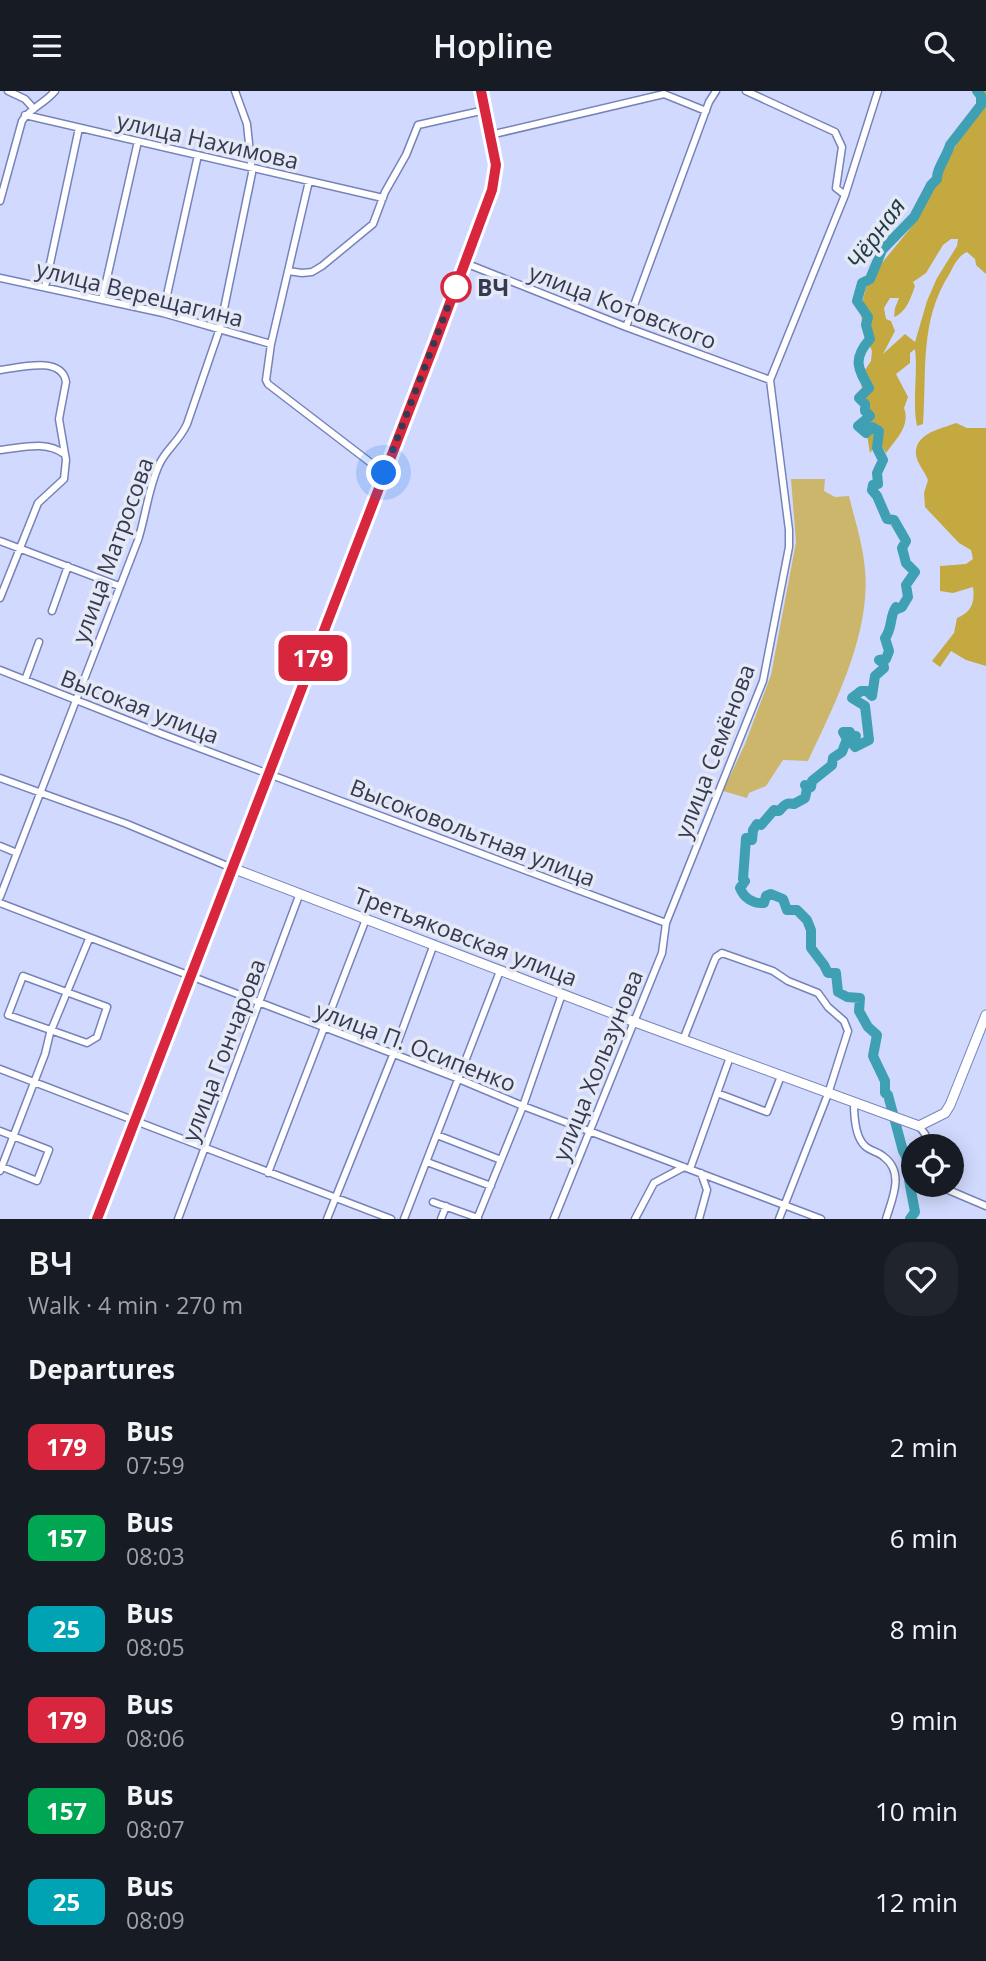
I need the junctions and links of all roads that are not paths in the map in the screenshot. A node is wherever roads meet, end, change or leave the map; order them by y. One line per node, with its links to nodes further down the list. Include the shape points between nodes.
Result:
1 (8, 91): 8 (street)
2 (55, 91): 8 (street)
3 (235, 91): 16 (street, улица Матросова, via 247,124)
4 (481, 91): 9 (street)
5 (716, 91): 10 (street)
6 (746, 91): 18 (street, via 835,132 842,147 836,188)
7 (878, 91): 18 (street)
8 (34, 109): 11 (street)
9 (485, 110): 13 (street); 19 (street, via 418,125)
10 (706, 111): 13 (street, via 664,94); 27 (street)
11 (25, 115): 12 (street, улица Нахимова); 20 (street)
12 (79, 128): 14 (street, улица Нахимова); 24 (street)
13 (490, 135): 21 (street, via 496,175)
14 (138, 141): 15 (street, улица Нахимова); 25 (street)
15 (198, 155): 16 (street, улица Нахимова); 26 (street)
16 (253, 168): 17 (street, улица Нахимова); 28 (street, улица Матросова)
17 (309, 181): 19 (street, улица Нахимова); 22 (street)
18 (845, 195): 31 (street)
19 (383, 198): 22 (street, via 373,225 322,266 302,273)
20 (0, 201)
21 (465, 263): 27 (street, улица Котовского); 34 (street)
22 (288, 271): 29 (street)
23 (0, 278): 24 (street, улица Верещагина)
24 (46, 287): 25 (street, улица Верещагина)
25 (102, 300): 26 (street, улица Верещагина)
26 (163, 313): 28 (street, улица Верещагина)
27 (626, 327): 31 (street, улица Котовского)
28 (220, 328): 29 (street, улица Верещагина); 38 (street, улица Матросова, via 187,424 159,464)
29 (271, 344): 34 (street, via 268,384)
30 (0, 370): 33 (street, via 43,365 55,367 65,376 59,419)
31 (770, 380): 55 (street, улица Семёнова, via 789,530 775,628 763,681)
32 (0, 450): 33 (street, via 48,445)
33 (64, 454): 36 (street, via 64,479 38,503)
34 (384, 473): 45 (street)
35 (0, 541): 36 (street)
36 (20, 548): 37 (street); 39 (street)
37 (68, 566): 38 (street); 40 (street)
38 (119, 586): 44 (street, улица Матросова)
39 (0, 598)
40 (52, 611)
41 (39, 642): 43 (street)
42 (0, 670): 43 (street, Высокая улица)
43 (25, 680): 44 (street, Высокая улица)
44 (76, 700): 45 (street, Высокая улица); 47 (street, улица Матросова)
45 (268, 773): 50 (street); 55 (street, Высоковольтная улица)
46 (0, 778): 47 (street, Третьяковская улица)
47 (40, 793): 49 (street, улица Матросова); 50 (street, Третьяковская улица)
48 (0, 846): 49 (street)
49 (17, 853): 52 (street, улица Матросова)
50 (232, 868): 51 (street, Третьяковская улица); 59 (street)
51 (301, 893): 54 (street, Третьяковская улица); 62 (street, улица Гончарова)
52 (0, 897)
53 (0, 903): 56 (street, улица П. Осипенко)
54 (366, 919): 57 (street, Третьяковская улица); 65 (street)
55 (666, 923): 64 (street, улица Хользунова, via 662,953)
56 (89, 939): 59 (street, улица П. Осипенко); 60 (street)
57 (434, 944): 58 (street, Третьяковская улица); 68 (street)
58 (500, 971): 61 (street, Третьяковская улица); 72 (street)
59 (189, 977): 62 (street, улица П. Осипенко); 78 (street)
60 (67, 993): 66 (street); 66 (street, via 107,1007 97,1037 87,1044); 66 (street, via 23,976 8,1015)
61 (562, 994): 64 (street, Третьяковская улица); 77 (street)
62 (259, 1003): 65 (street, улица П. Осипенко); 85 (street, улица Гончарова)
63 (986, 1015): 79 (street, via 945,1113)
64 (635, 1022): 67 (street, Третьяковская улица); 80 (street, улица Хользунова)
65 (325, 1029): 68 (street, улица П. Осипенко); 90 (street)
66 (52, 1030): 73 (street)
67 (683, 1040): 69 (street, Третьяковская улица); 75 (street, via 716,957 722,953 773,971 818,993 844,1021 848,1031)
68 (393, 1055): 72 (street, улица П. Осипенко); 94 (street)
69 (730, 1057): 71 (street, Третьяковская улица); 74 (street)
70 (0, 1069): 73 (street)
71 (781, 1076): 74 (street, via 767,1112); 75 (street, Третьяковская улица)
72 (458, 1080): 77 (street, улица П. Осипенко); 83 (street)
73 (34, 1082): 78 (street); 84 (street)
74 (717, 1093): 89 (street)
75 (828, 1094): 76 (street, Третьяковская улица); 96 (street)
76 (854, 1103): 79 (street, Третьяковская улица); 111 (street, via 862,1143 884,1157 895,1174)
77 (523, 1106): 80 (street, улица П. Осипенко); 86 (street)
78 (134, 1120): 85 (street); 101 (street)
79 (916, 1125): 82 (street)
80 (589, 1130): 89 (street, улица П. Осипенко); 106 (street, улица Хользунова)
81 (0, 1131): 84 (street)
82 (925, 1134)
83 (438, 1135): 86 (street); 87 (street)
84 (13, 1136): 88 (street); 88 (street, via 49,1150 37,1181)
85 (205, 1147): 90 (street); 99 (street, улица Гончарова)
86 (501, 1160): 92 (street)
87 (427, 1162): 92 (street); 104 (street)
88 (1, 1168)
89 (687, 1168): 91 (street, улица П. Осипенко); 107 (street, via 654,1183)
90 (268, 1173): 94 (street)
91 (701, 1173): 96 (street, улица П. Осипенко); 108 (street, via 707,1190)
92 (491, 1186): 100 (street)
93 (964, 1197): 98 (street)
94 (335, 1198): 102 (street); 103 (street)
95 (433, 1202): 97 (street)
96 (785, 1205): 109 (street); 110 (street, улица П. Осипенко)
97 (446, 1206): 100 (street); 105 (street)
98 (986, 1206)
99 (180, 1218)
100 (478, 1218)
101 (97, 1219)
102 (327, 1219)
103 (391, 1219)
104 (404, 1219)
105 (441, 1219)
106 (554, 1219)
107 (635, 1219)
108 (699, 1219)
109 (779, 1219)
110 (821, 1219)
111 (886, 1219)

